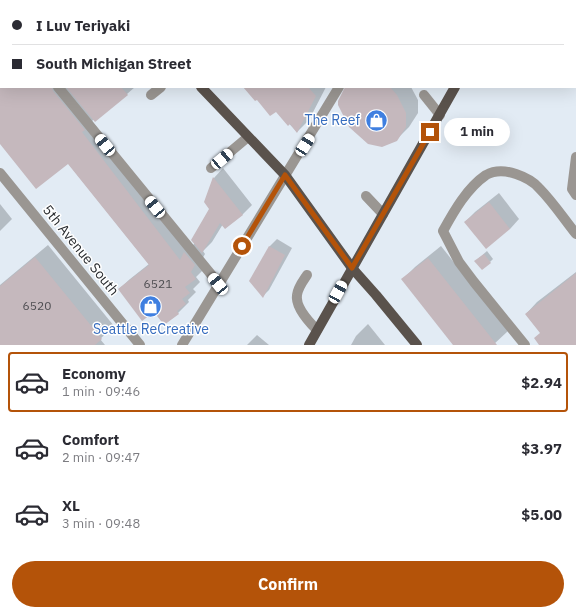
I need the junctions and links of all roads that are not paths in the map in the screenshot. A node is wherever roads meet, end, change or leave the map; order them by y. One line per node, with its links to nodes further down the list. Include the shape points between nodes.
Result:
1 (59, 88): 20 (street)
2 (160, 88): 6 (street)
3 (202, 88): 9 (main road)
4 (338, 88): 13 (street)
5 (454, 88): 8 (main road)
6 (151, 95)
7 (424, 95): 8 (street)
8 (440, 115): 16 (main road)
9 (248, 136): 11 (street); 13 (main road)
10 (576, 157): 14 (street, via 572,189)
11 (211, 168)
12 (0, 173): 22 (street, 5th Avenue South)
13 (285, 175): 18 (main road); 20 (street)
14 (576, 195)
15 (366, 196): 16 (street)
16 (383, 214): 18 (main road)
17 (576, 234): 26 (street, via 539,187 527,177 501,171 487,175 473,187 454,211 443,231 459,262)
18 (352, 268): 21 (main road); 25 (main road)
19 (307, 275): 21 (street, via 296,297 302,314)
20 (218, 284): 23 (street)
21 (317, 330): 24 (main road)
22 (140, 345)
23 (182, 345)
24 (309, 345)
25 (416, 345)
26 (525, 345)

